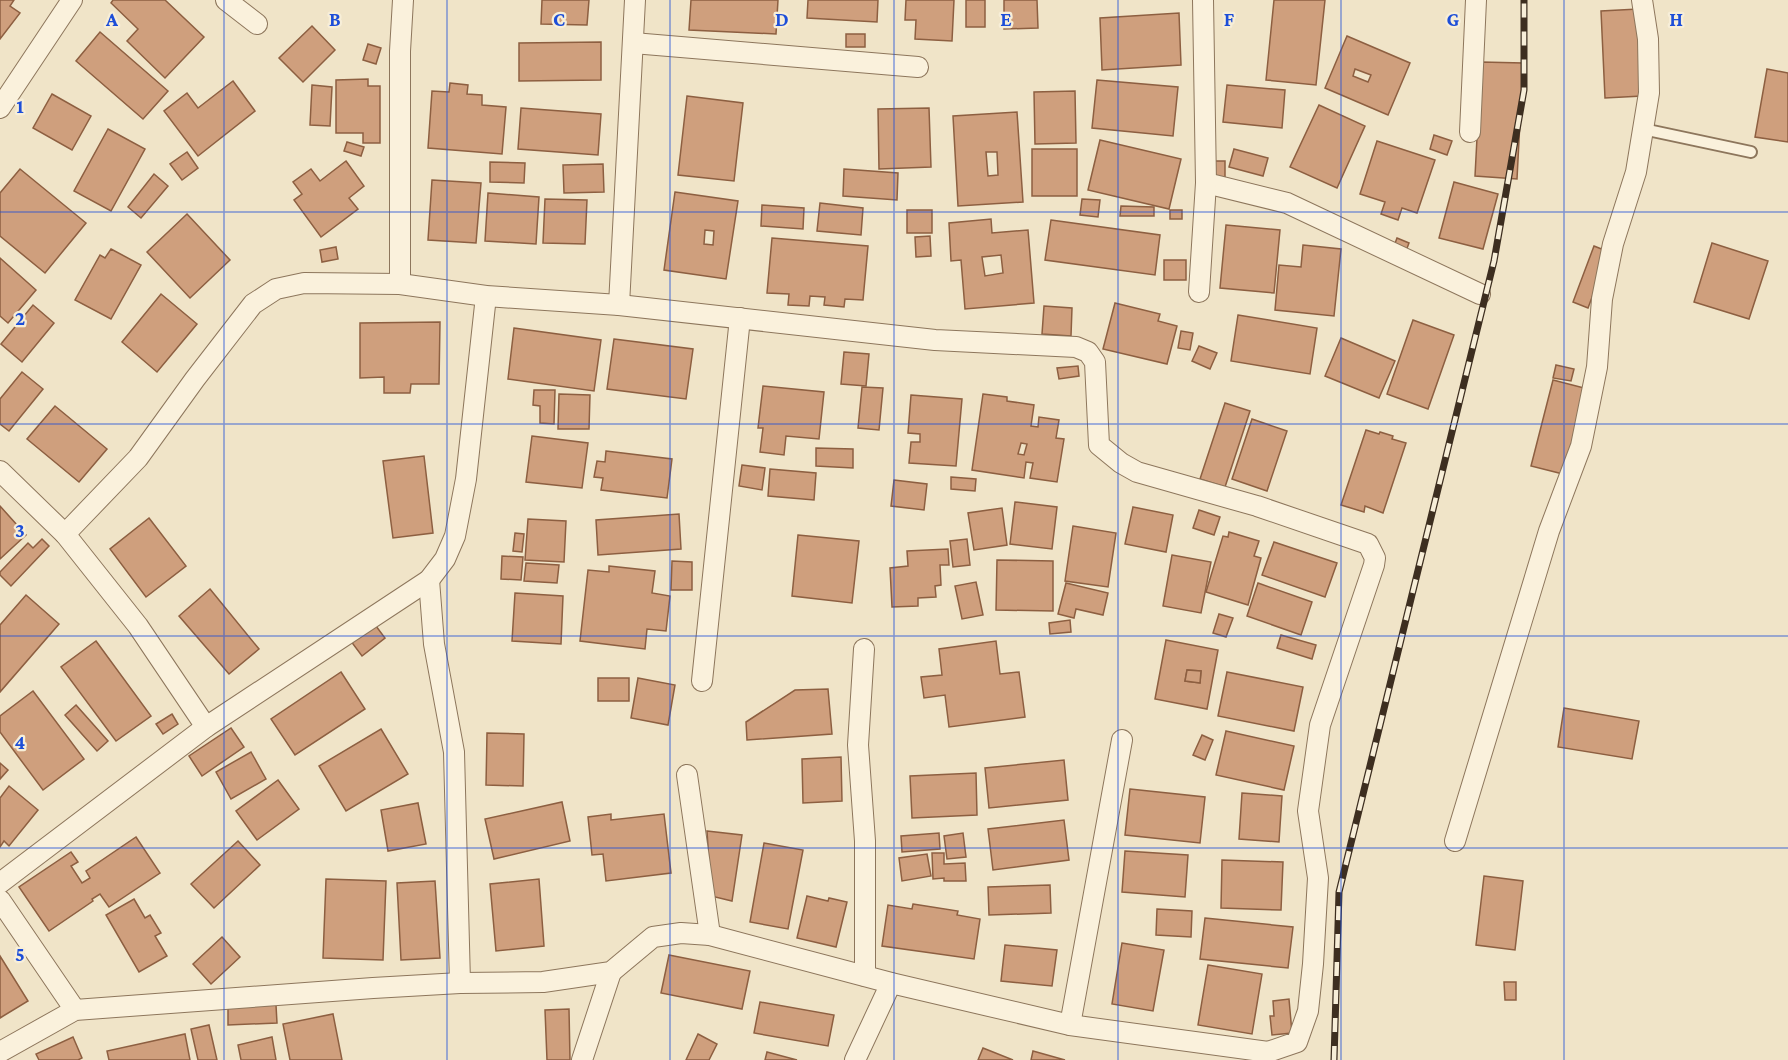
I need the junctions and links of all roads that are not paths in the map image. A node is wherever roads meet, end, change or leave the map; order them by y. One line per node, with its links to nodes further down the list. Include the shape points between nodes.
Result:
1 (72, 0): 11 (street)
2 (226, 0): 8 (street)
3 (403, 0): 16 (street)
4 (635, 0): 9 (street)
5 (1203, 0): 15 (street)
6 (1476, 0): 13 (street)
7 (1642, 0): 12 (street, via 1648,39 1649,93)
8 (257, 24)
9 (633, 44): 10 (street); 20 (street)
10 (918, 67)
11 (0, 108)
12 (1643, 129): 14 (lane); 30 (street, via 1636,172 1613,244 1604,288 1597,367 1581,446 1549,531)
13 (1470, 132)
14 (1750, 152)
15 (1206, 183): 17 (street); 18 (street, via 1287,203)
16 (400, 284): 19 (street); 23 (street, via 304,283 276,289 253,304 138,459)
17 (1199, 292)
18 (1480, 294)
19 (486, 296): 20 (street); 24 (street, via 466,479 455,536 446,559)
20 (619, 305): 21 (street)
21 (740, 318): 26 (street); 41 (street, via 935,340 1076,347 1089,352 1095,362 1100,445 1120,463 1137,472 1257,506 1368,544 1374,565 1320,725 1308,810 1318,878 1308,1011 1297,1042 1268,1052)
22 (0, 471): 23 (street)
23 (65, 534): 27 (street, via 138,626)
24 (429, 580): 27 (street); 36 (street, via 434,644 454,752)
25 (864, 649): 35 (street, via 858,745 865,841)
26 (702, 681)
27 (206, 726): 31 (street)
28 (1122, 740): 39 (street)
29 (687, 775): 33 (street)
30 (1455, 841)
31 (0, 883)
32 (0, 900): 38 (street)
33 (710, 935): 34 (street, via 681,933 653,938); 35 (street)
34 (611, 972): 36 (street, via 543,982); 42 (street)
35 (866, 976): 37 (street)
36 (460, 983): 38 (street)
37 (891, 983): 39 (street); 43 (street)
38 (75, 1010): 40 (street)
39 (1070, 1025): 41 (street)
40 (0, 1052)
41 (1202, 1052)
42 (582, 1060)
43 (855, 1060)

